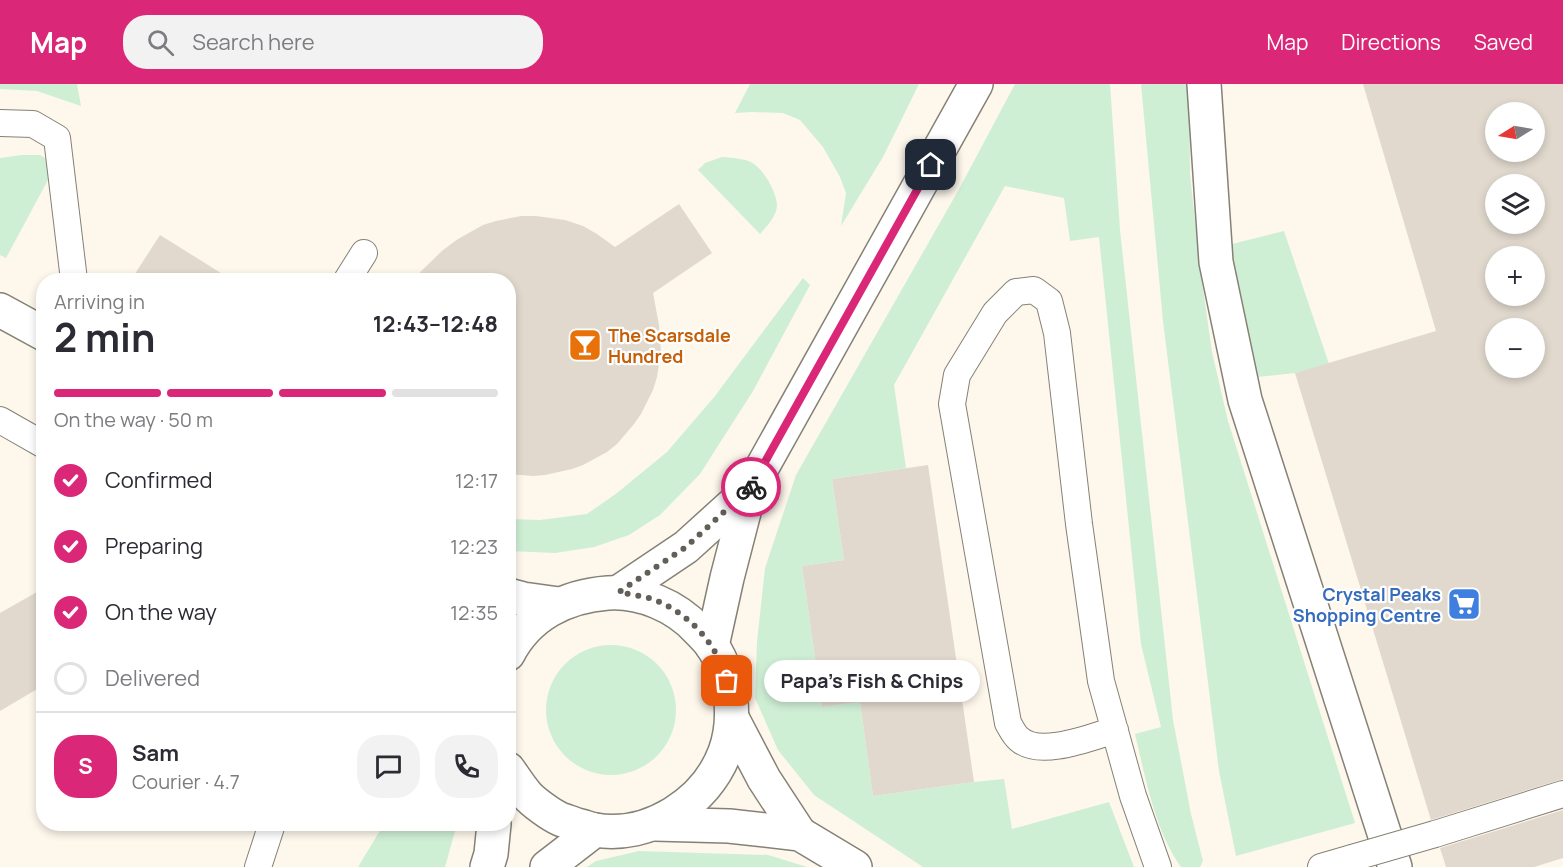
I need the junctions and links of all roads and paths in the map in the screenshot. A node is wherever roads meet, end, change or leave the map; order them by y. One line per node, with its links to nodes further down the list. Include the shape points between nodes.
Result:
1 (976, 84): 11 (main road)
2 (1204, 84): 32 (main road, via 1216,262 1245,400)
3 (0, 123): 5 (lane, via 33,124 57,138)
4 (364, 253): 6 (lane)
5 (73, 273)
6 (351, 273)
7 (0, 310): 8 (main road)
8 (36, 330)
9 (0, 420): 10 (lane)
10 (36, 440)
11 (750, 489): 12 (main road, via 686,547); 16 (main road)
12 (619, 592): 14 (main road, via 589,594); 16 (main road, via 655,600 687,618)
13 (516, 597): 14 (main road)
14 (559, 604): 15 (main road, via 534,621)
15 (516, 642)
16 (712, 646): 17 (main road, via 724,669)
17 (732, 718): 21 (main road, via 725,752 709,782 685,807); 25 (main road, via 764,779)
18 (1115, 730): 18 (lane, via 1101,681 1057,333 1049,301 1034,290 1016,292 995,314 957,375 952,404 1008,723 1019,740 1039,747); 30 (lane)
19 (516, 780): 22 (main road, via 527,796 559,819)
20 (1563, 794): 31 (lane, bridge)
21 (655, 824): 22 (main road, via 625,831); 25 (main road, via 729,826)
22 (595, 830): 28 (main road)
23 (270, 831): 26 (lane)
24 (493, 831): 27 (main road)
25 (800, 834): 29 (main road)
26 (258, 867)
27 (487, 867)
28 (547, 867)
29 (855, 867)
30 (1158, 867)
31 (1321, 867)
32 (1395, 867)

